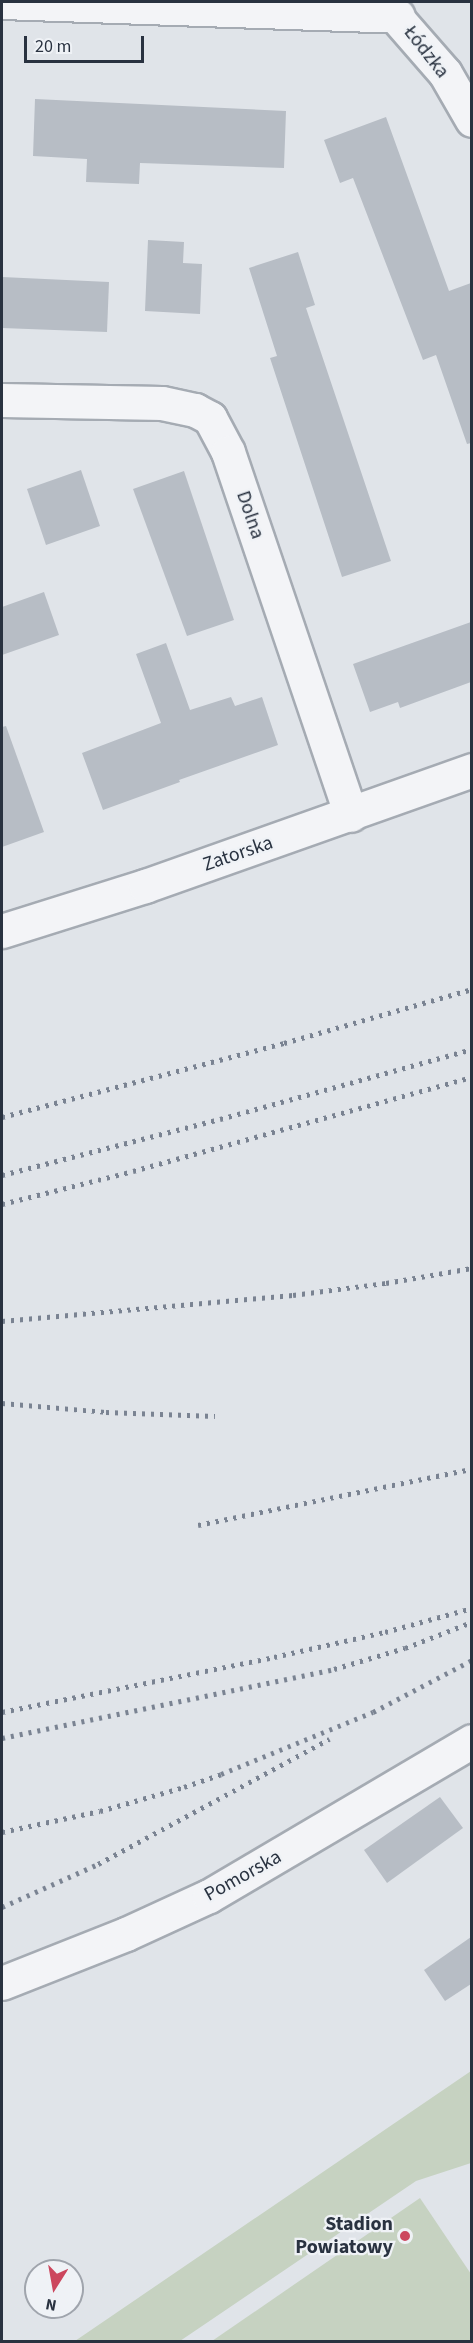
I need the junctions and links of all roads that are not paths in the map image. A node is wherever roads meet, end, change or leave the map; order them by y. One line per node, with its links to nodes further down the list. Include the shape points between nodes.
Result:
1 (2, 2): 2 (street)
2 (216, 6): 3 (street)
3 (391, 9): 4 (street, Łódzka, via 445,73)
4 (471, 120)
5 (2, 400): 7 (street, Dolna, via 162,403 195,410 210,418 228,452)
6 (471, 770): 7 (street, Zatorska)
7 (351, 815): 8 (street, Zatorska)
8 (2, 931)
9 (471, 1741): 10 (street, Pomorska, via 209,1896 126,1935)
10 (2, 1983)

